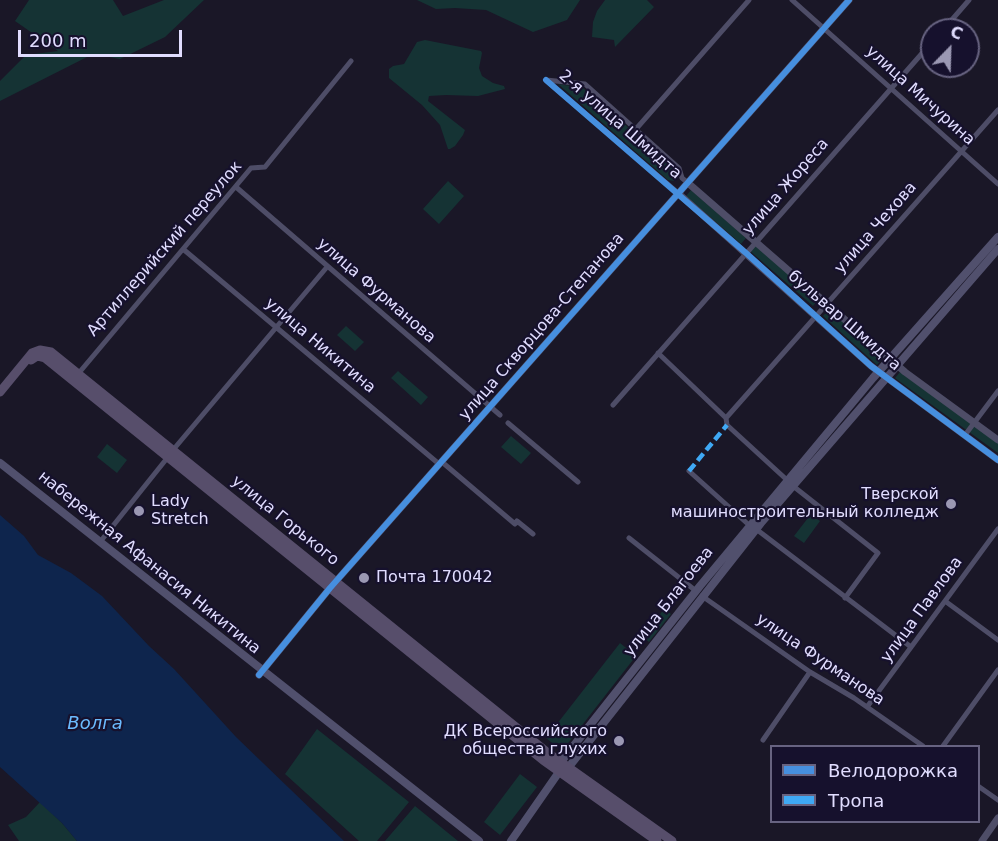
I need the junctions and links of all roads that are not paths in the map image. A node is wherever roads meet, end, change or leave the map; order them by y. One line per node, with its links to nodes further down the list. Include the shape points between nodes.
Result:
1 (749, 0): 11 (street)
2 (792, 0): 6 (street, улица Мичурина)
3 (849, 0): 6 (street, улица Скворцова-Степанова)
4 (969, 0): 5 (street)
5 (953, 18)
6 (824, 29): 9 (street, улица Мичурина); 13 (street, улица Скворцова-Степанова)
7 (920, 55): 9 (street, улица Жореса)
8 (351, 61): 15 (street, Артиллерийский переулок, via 265,168 251,168)
9 (890, 89): 12 (street, улица Мичурина); 18 (street, улица Жореса)
10 (998, 110): 12 (street, улица Чехова)
11 (636, 129): 13 (street, 2-я улица Шмидта, via 679,168); 16 (street, 2-я улица Шмидта, via 585,84 546,80)
12 (962, 152): 14 (street, улица Мичурина); 23 (street, улица Чехова)
13 (688, 183): 16 (street, улица Скворцова-Степанова); 18 (street, бульвар Шмидта)
14 (998, 184)
15 (236, 187): 19 (street, Артиллерийский переулок); 22 (street, улица Фурманова)
16 (678, 194): 21 (street, бульвар Шмидта); 34 (street, улица Скворцова-Степанова)
17 (998, 237): 27 (main road, улица Благоева)
18 (755, 242): 21 (street, улица Жореса); 23 (street, бульвар Шмидта)
19 (183, 249): 25 (street, улица Никитина); 29 (street, Артиллерийский переулок)
20 (998, 249): 27 (main road, улица Благоева)
21 (746, 253): 24 (street, бульвар Шмидта); 26 (street, улица Жореса)
22 (327, 267): 25 (street); 34 (street, улица Фурманова)
23 (826, 304): 24 (street, улица Чехова); 27 (street, бульвар Шмидта)
24 (816, 316): 28 (street, бульвар Шмидта); 36 (street, улица Чехова)
25 (276, 327): 41 (street); 44 (street, улица Никитина)
26 (658, 353): 33 (street, улица Жореса); 36 (street)
27 (894, 362): 28 (main road, улица Благоева); 38 (street, бульвар Шмидта)
28 (883, 375): 39 (street, бульвар Шмидта); 48 (main road, улица Благоева)
29 (75, 377): 31 (main road, улица Горького, via 51,352 38,350); 32 (main road, улица Горького, via 45,358 32,358); 41 (main road, улица Горького)
30 (998, 391): 38 (street)
31 (0, 392)
32 (0, 399)
33 (613, 405)
34 (490, 407): 35 (street, улица Фурманова); 44 (street, улица Скворцова-Степанова)
35 (500, 415)
36 (726, 418): 48 (street, via 727,424)
37 (508, 423): 47 (street)
38 (974, 423): 39 (street); 40 (street, бульвар Шмидта)
39 (965, 435): 42 (street, бульвар Шмидта)
40 (998, 440)
41 (170, 454): 53 (street); 54 (main road, улица Горького)
42 (998, 460)
43 (0, 463): 53 (main road, набережная Афанасия Никитина)
44 (441, 463): 51 (street, улица Никитина, via 515,524 518,521); 54 (street, улица Скворцова-Степанова)
45 (0, 469): 62 (main road, набережная Афанасия Никитина)
46 (688, 471): 49 (street)
47 (578, 482)
48 (790, 483): 49 (main road, улица Благоева); 56 (street, via 878,553)
49 (752, 527): 55 (main road, улица Благоева); 56 (street)
50 (998, 529): 57 (street, улица Павлова)
51 (533, 534)
52 (629, 538): 55 (street, улица Фурманова)
53 (99, 542): 62 (main road, набережная Афанасия Никитина)
54 (333, 585): 62 (street, улица Скворцова-Степанова); 67 (main road, улица Горького)
55 (699, 594): 61 (street, улица Фурманова); 67 (main road, улица Благоева)
56 (845, 598): 59 (street)
57 (945, 601): 58 (street); 59 (street, улица Павлова)
58 (998, 640)
59 (911, 647): 63 (street, улица Павлова)
60 (998, 670): 66 (street)
61 (810, 672): 63 (street, улица Фурманова); 64 (street)
62 (260, 673): 71 (main road, набережная Афанасия Никитина); 72 (main road, набережная Афанасия Никитина)
63 (867, 707): 65 (street, улица Фурманова)
64 (763, 740)
65 (920, 745)
66 (944, 745)
67 (562, 768): 73 (main road, улица Благоева); 74 (main road, улица Горького); 75 (main road, улица Горького)
68 (980, 787): 69 (street)
69 (998, 800)
70 (998, 818): 76 (street)
71 (471, 841)
72 (479, 841)
73 (511, 841)
74 (657, 841)
75 (672, 841)
76 (982, 841)

